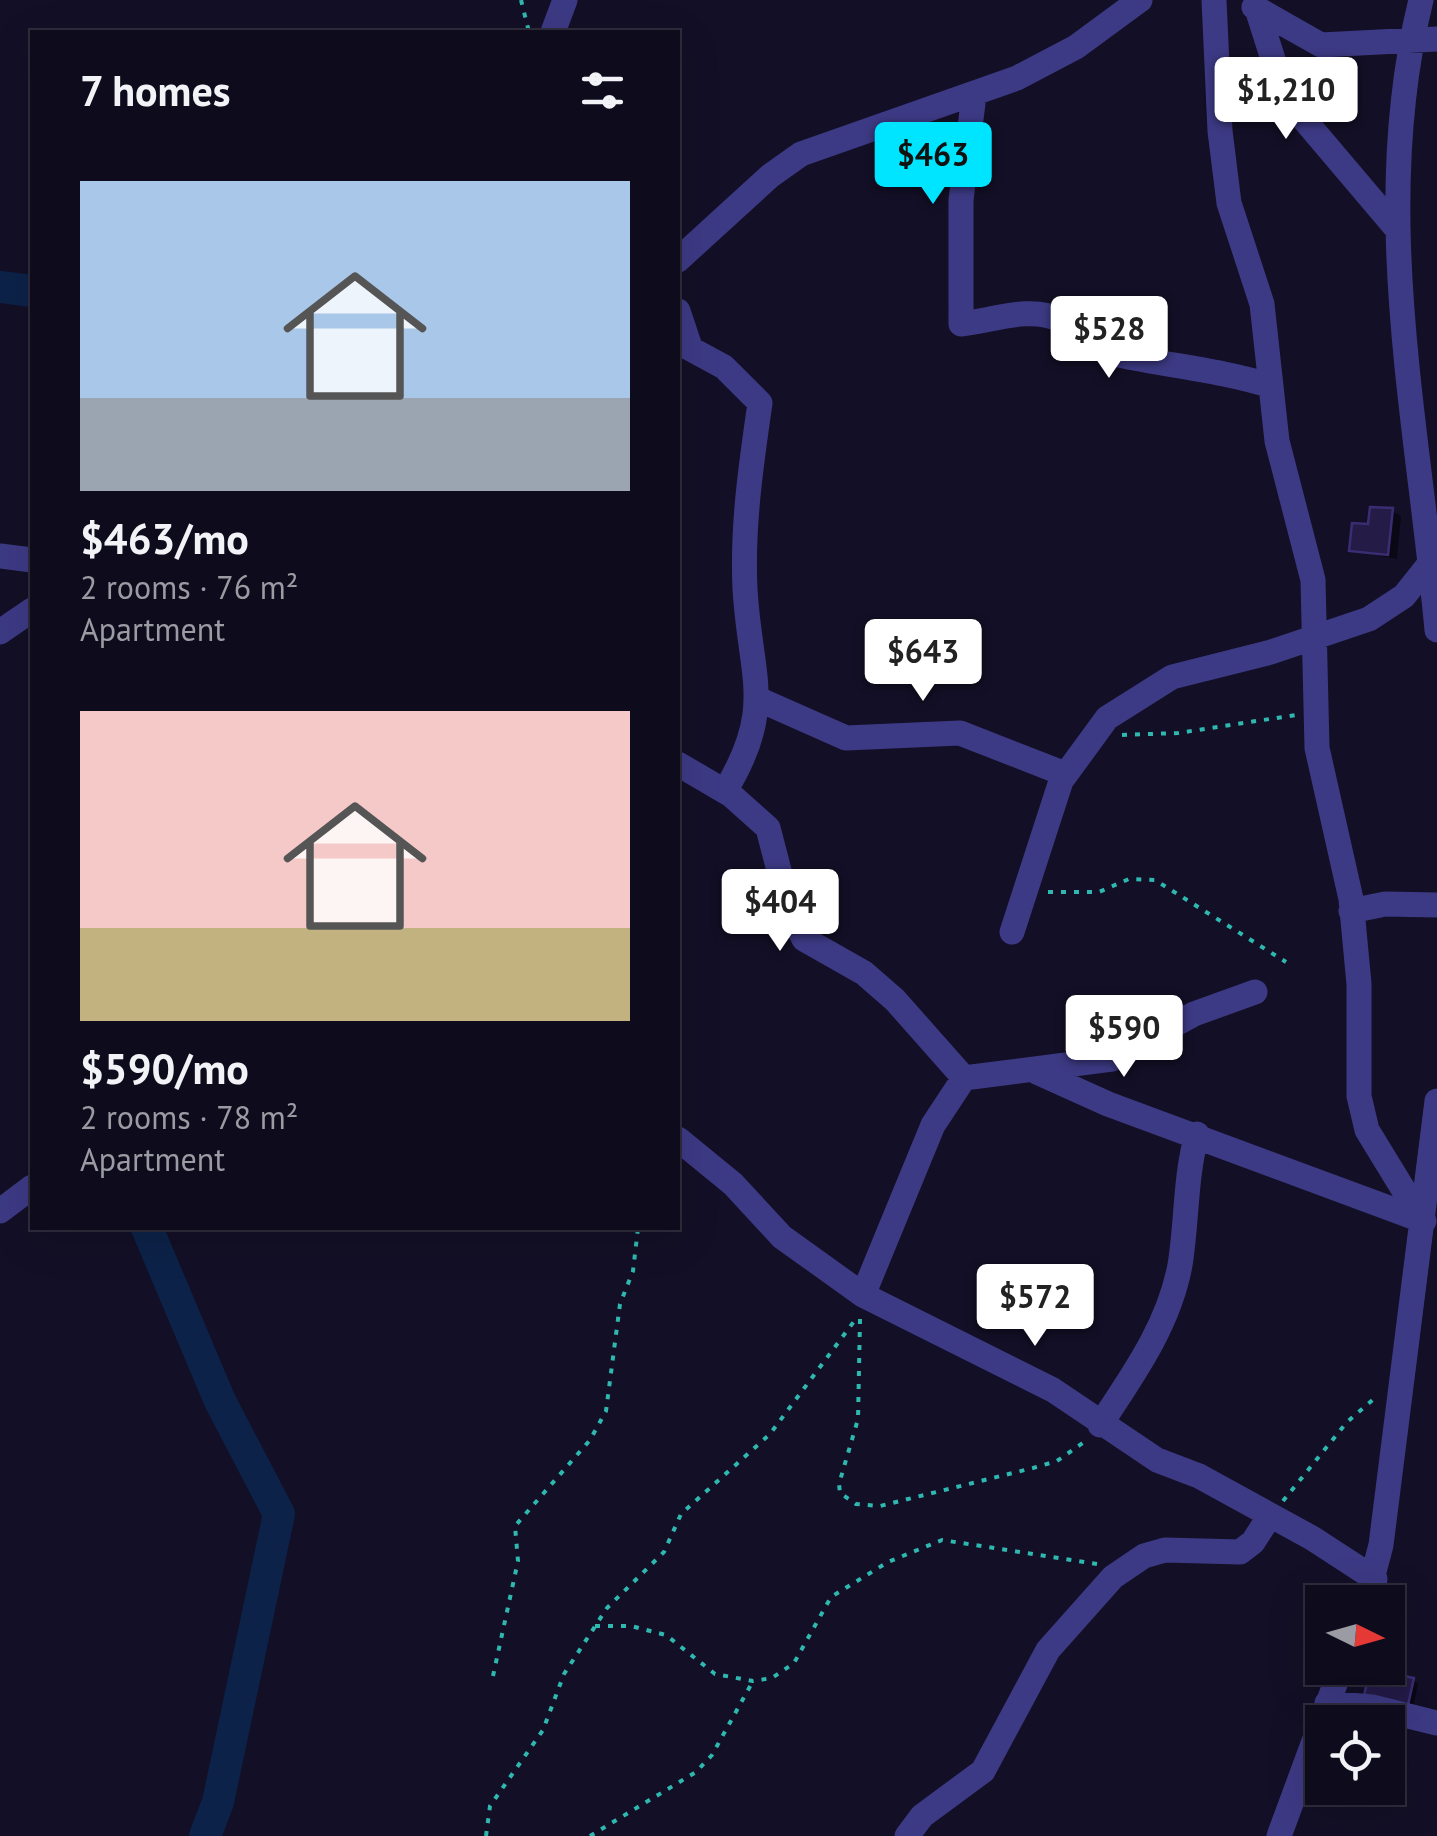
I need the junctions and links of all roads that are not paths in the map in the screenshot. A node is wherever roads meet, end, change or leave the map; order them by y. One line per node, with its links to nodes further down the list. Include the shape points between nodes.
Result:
1 (565, 0): 6 (street)
2 (1140, 0): 8 (street, via 1076,47)
3 (1214, 0): 12 (street, via 1225,182 1262,304)
4 (1421, 0): 7 (street)
5 (1252, 6): 7 (street, via 1321,45); 9 (street, via 1285,97)
6 (554, 30)
7 (1424, 40): 9 (street)
8 (974, 95): 10 (street, via 816,146 770,176); 12 (street, via 961,200 961,324 1049,316 1116,355)
9 (1396, 228): 15 (street, via 1407,393)
10 (680, 258)
11 (684, 344): 20 (street, via 724,366 760,404 747,488 745,590)
12 (1271, 386): 19 (street, via 1282,466 1311,566)
13 (0, 556): 14 (street)
14 (30, 560)
15 (1434, 562): 17 (street); 19 (street, via 1386,610)
16 (30, 611): 18 (street)
17 (1437, 630)
18 (0, 632)
19 (1314, 636): 22 (street, via 1172,677 1119,708); 25 (street, via 1317,748)
20 (760, 700): 22 (street, via 846,738 960,733); 23 (street, via 742,764)
21 (680, 765): 23 (street)
22 (1065, 774): 26 (street)
23 (725, 791): 29 (street, via 768,828 790,913 804,939 864,973)
24 (1437, 905): 25 (street)
25 (1351, 910): 35 (street, via 1359,1096 1368,1130)
26 (1012, 932)
27 (1255, 992): 28 (street, via 1194,1014 1112,1059)
28 (1034, 1070): 29 (street); 31 (street)
29 (964, 1078): 36 (street, via 932,1124)
30 (1437, 1101): 35 (street)
31 (1198, 1134): 35 (street); 37 (street, via 1179,1271 1150,1349)
32 (680, 1141): 36 (street)
33 (30, 1188): 34 (street)
34 (0, 1211)
35 (1430, 1224): 40 (street)
36 (862, 1303): 37 (street, via 1053,1390)
37 (1100, 1424): 38 (street)
38 (1269, 1517): 39 (street, via 1340,1553); 44 (street, via 1240,1552 1165,1550 1112,1577 1048,1650 982,1771 922,1816)
39 (1365, 1585)
40 (1371, 1585)
41 (1335, 1685): 42 (street)
42 (1328, 1704): 43 (street); 45 (street)
43 (1437, 1723)
44 (907, 1836)
45 (1279, 1836)

